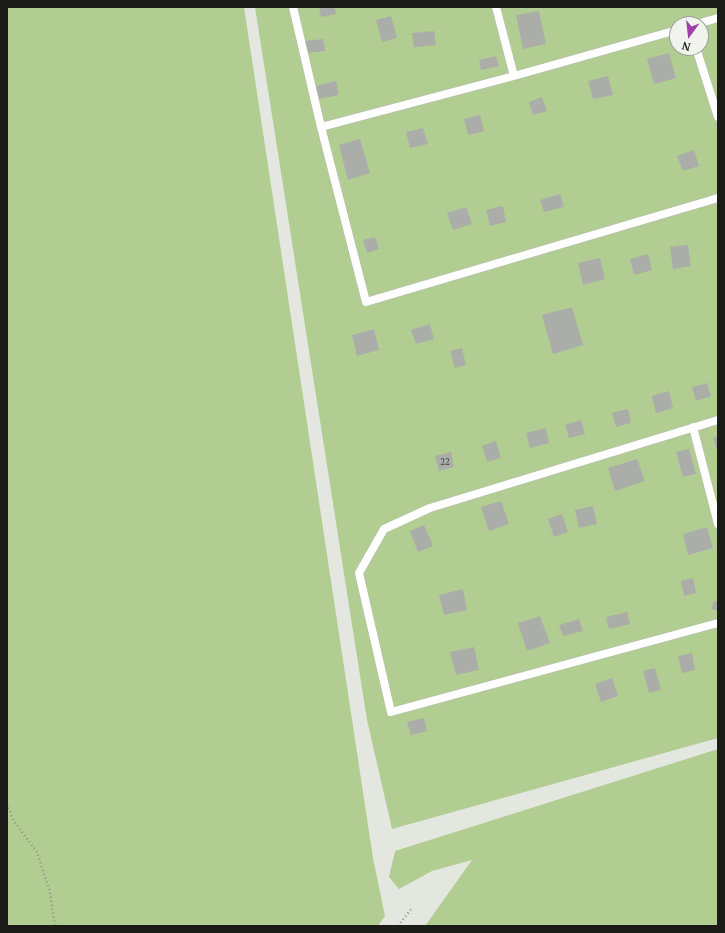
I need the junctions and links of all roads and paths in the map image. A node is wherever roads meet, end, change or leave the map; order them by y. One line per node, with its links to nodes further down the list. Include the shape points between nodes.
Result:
1 (293, 7): 7 (lane)
2 (496, 7): 5 (lane)
3 (669, 32): 5 (lane)
4 (699, 56): 6 (lane)
5 (514, 76): 7 (lane)
6 (718, 117)
7 (321, 127): 8 (lane, via 366,302)
8 (718, 198)
9 (718, 420): 10 (lane)
10 (693, 427): 11 (lane); 12 (lane, via 430,508 384,529 359,573 391,712)
11 (718, 524)
12 (718, 623)
13 (7, 804): 15 (path, via 13,820 37,852 50,892)
14 (412, 908): 16 (path)
15 (55, 926)
16 (398, 926)

